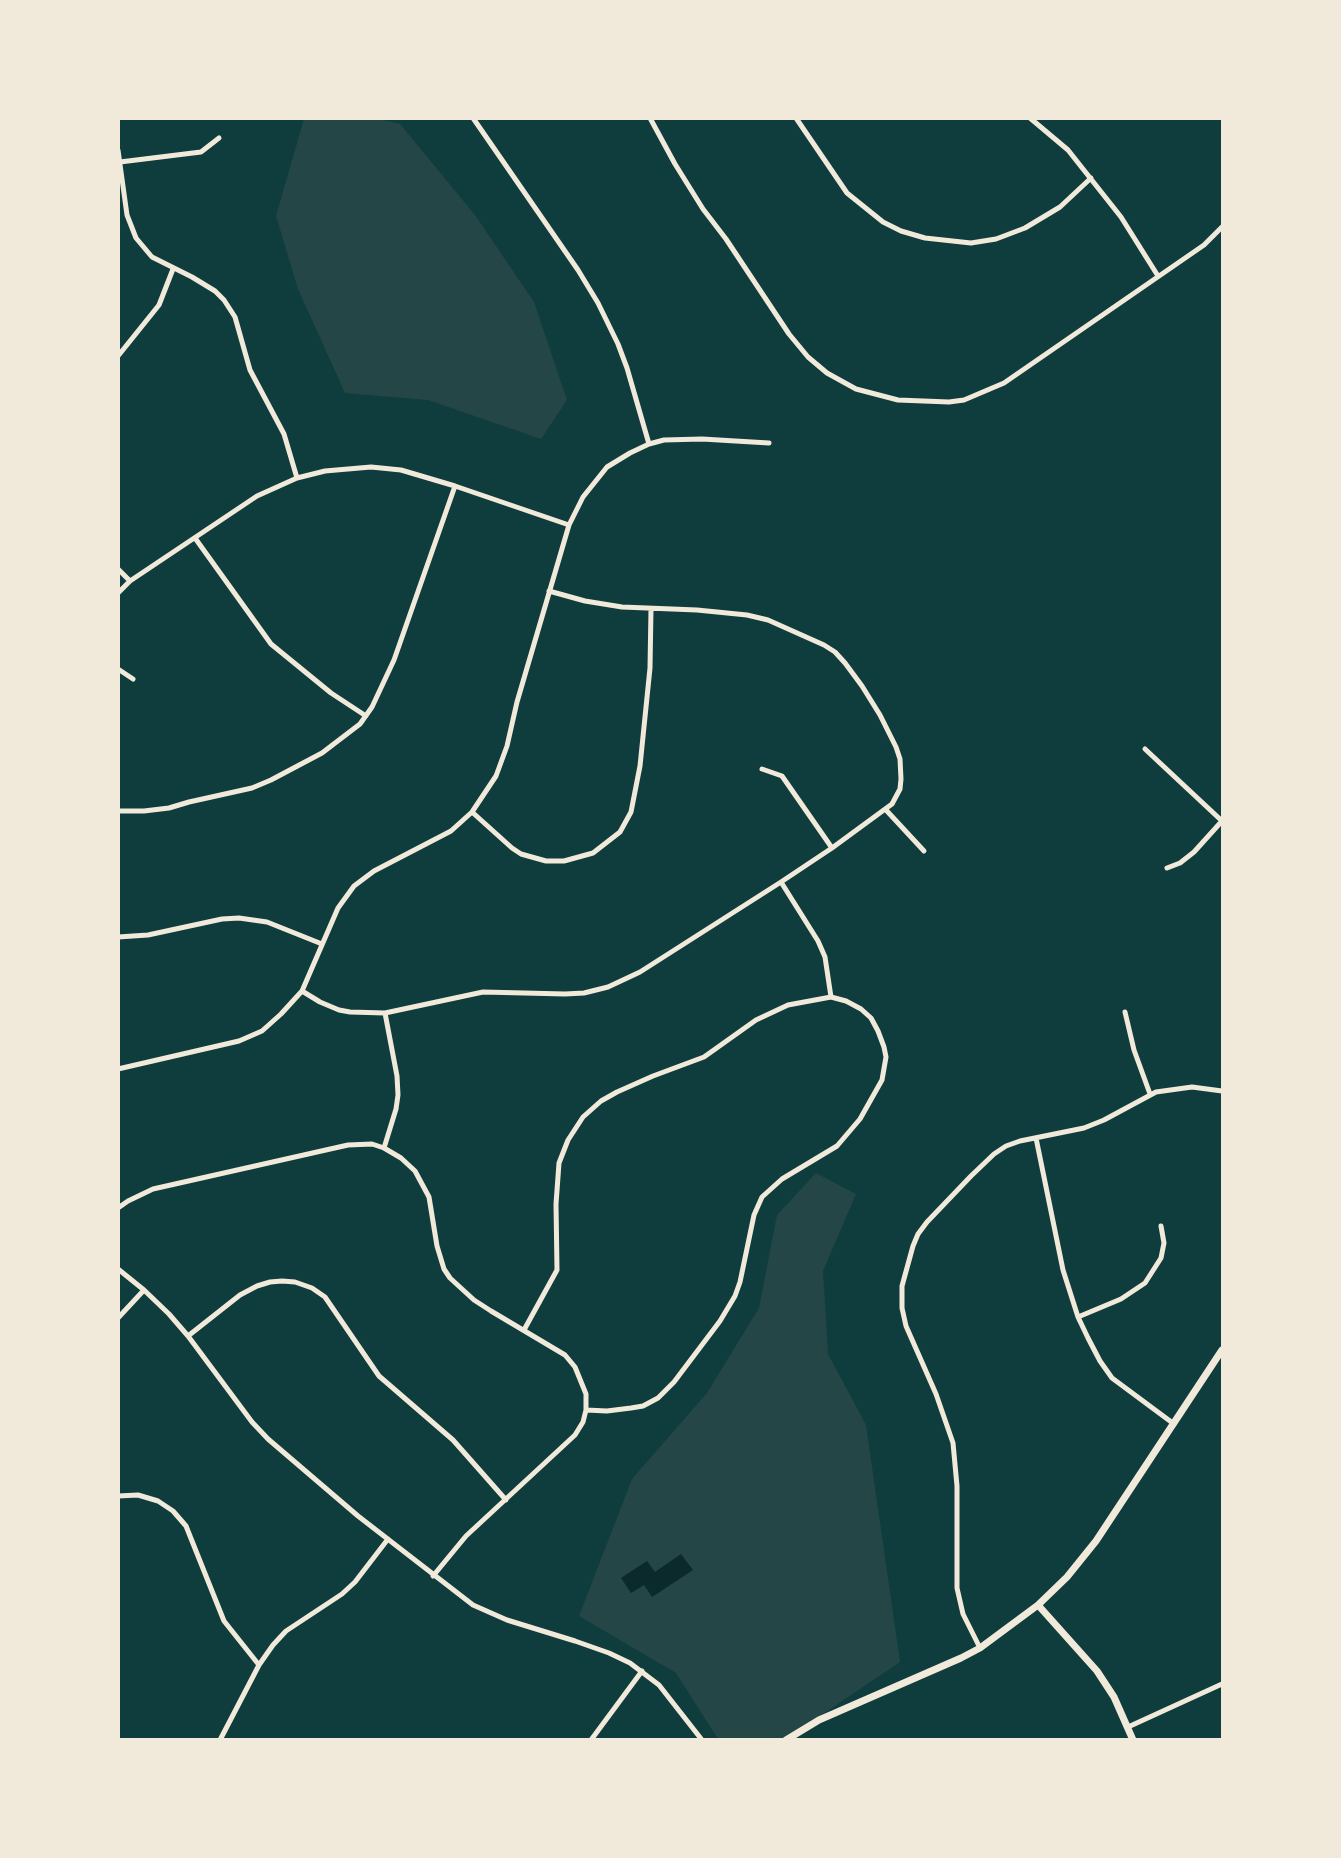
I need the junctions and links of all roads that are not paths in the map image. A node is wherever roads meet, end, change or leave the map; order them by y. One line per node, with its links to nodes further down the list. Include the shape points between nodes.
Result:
1 (474, 118): 14 (street, via 598,303 627,368)
2 (650, 118): 11 (street, via 703,209 789,333 827,373 856,389 898,400 964,400 1004,383)
3 (796, 118): 8 (street, via 847,193 883,222 926,238 971,243 1015,232 1060,207)
4 (1030, 118): 8 (street, via 1068,150)
5 (219, 138): 7 (street, via 201,152)
6 (118, 150): 7 (street)
7 (120, 162): 10 (street, via 127,215 136,238 152,257)
8 (1091, 178): 11 (street)
9 (1222, 227): 11 (street, via 1204,245)
10 (173, 269): 12 (street, via 159,305); 15 (street, via 215,291 231,309 250,370 284,434)
11 (1158, 276)
12 (118, 356)
13 (770, 443): 14 (street, via 681,438)
14 (649, 444): 17 (street, via 617,460 600,475 583,496)
15 (297, 478): 16 (street, via 371,467 401,470); 18 (street, via 257,496)
16 (455, 486): 17 (street); 26 (street, via 394,660)
17 (569, 525): 21 (street)
18 (195, 538): 20 (street); 26 (street, via 272,644 331,693)
19 (118, 569): 20 (street)
20 (130, 580): 22 (street)
21 (549, 591): 23 (street, via 599,604); 31 (street, via 507,746 496,776)
22 (118, 593)
23 (651, 609): 29 (street, via 756,617 835,652 880,715 900,759 900,789); 31 (street, via 650,668 640,765 631,812 620,832 593,853 564,861 546,861 512,848)
24 (118, 669): 25 (street)
25 (132, 679)
26 (366, 716): 30 (street, via 322,753 252,788 169,808)
27 (1145, 749): 32 (street)
28 (762, 769): 33 (street, via 782,776)
29 (886, 810): 33 (street); 34 (street)
30 (118, 811)
31 (472, 812): 38 (street, via 451,831 374,871 354,886 338,908)
32 (1222, 821): 35 (street, via 1194,852)
33 (832, 848): 36 (street)
34 (924, 850)
35 (1167, 867)
36 (781, 882): 40 (street, via 825,957); 42 (street, via 640,972 608,987 565,994 483,992)
37 (118, 938): 38 (street, via 239,918 267,922)
38 (322, 944): 39 (street)
39 (302, 991): 42 (street, via 339,1010); 43 (street, via 273,1023 251,1037)
40 (831, 997): 54 (street, via 774,1011 704,1057 617,1092 583,1117 568,1140 558,1171 557,1270); 57 (street, via 861,1009 871,1018 881,1038 886,1058 884,1072 870,1104 837,1146 782,1179 762,1197 735,1296 666,1391 643,1406)
41 (1125, 1011): 45 (street)
42 (385, 1013): 47 (street, via 398,1095)
43 (118, 1069)
44 (1222, 1091): 45 (street, via 1184,1087)
45 (1150, 1094): 46 (street, via 1084,1128)
46 (1035, 1138): 52 (street, via 1063,1270); 64 (street, via 1006,1146 994,1154 927,1222 913,1246 901,1297 906,1326 953,1443 957,1588 963,1614)
47 (384, 1148): 48 (street, via 364,1144 335,1147 153,1189); 54 (street, via 409,1164 425,1188 440,1257 450,1278 474,1300)
48 (118, 1208)
49 (1161, 1226): 52 (street, via 1161,1258 1145,1283 1121,1299)
50 (118, 1269): 51 (street)
51 (144, 1290): 53 (street); 55 (street)
52 (1078, 1317): 58 (street, via 1112,1378)
53 (118, 1318)
54 (524, 1330): 57 (street, via 571,1361 583,1386)
55 (188, 1336): 60 (street, via 257,1286 282,1281 312,1288 325,1297 379,1376 453,1440); 61 (street, via 268,1439)
56 (1222, 1350): 58 (street)
57 (586, 1410): 60 (street, via 575,1435)
58 (1174, 1424): 63 (street, via 1096,1541)
59 (118, 1496): 65 (street, via 158,1501 186,1526 224,1621)
60 (506, 1500): 62 (street, via 466,1536)
61 (388, 1539): 62 (street); 65 (street, via 355,1582 279,1638)
62 (433, 1576): 66 (street, via 493,1615 609,1653)
63 (1038, 1605): 64 (street); 68 (street, via 1097,1671)
64 (981, 1648): 72 (street, via 819,1720)
65 (259, 1665): 69 (street)
66 (642, 1671): 70 (street); 71 (street, via 666,1692)
67 (1222, 1684): 68 (street)
68 (1128, 1727): 73 (street)
69 (220, 1740)
70 (591, 1740)
71 (702, 1740)
72 (786, 1740)
73 (1132, 1740)

